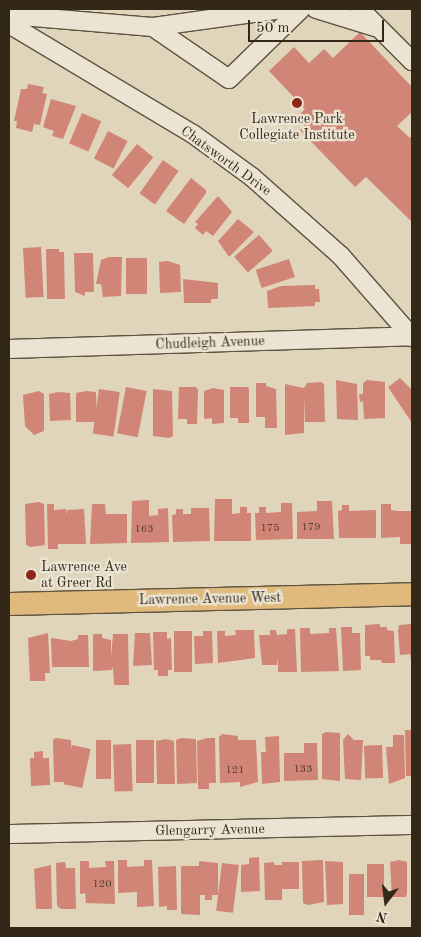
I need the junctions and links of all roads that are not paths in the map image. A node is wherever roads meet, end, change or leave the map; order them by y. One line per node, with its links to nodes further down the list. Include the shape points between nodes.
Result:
1 (282, 9): 7 (street)
2 (301, 9): 7 (street, via 229,78)
3 (316, 9): 8 (street)
4 (360, 9): 8 (street)
5 (9, 15): 7 (street)
6 (9, 24): 10 (street, Chatsworth Drive, via 193,134 252,177 341,256)
7 (153, 27)
8 (378, 28): 9 (street)
9 (412, 61)
10 (412, 336): 11 (street, Chudleigh Avenue)
11 (9, 349)
12 (412, 594): 13 (main road, Lawrence Avenue West)
13 (9, 604)
14 (412, 825): 15 (street, Glengarry Avenue)
15 (9, 834)

